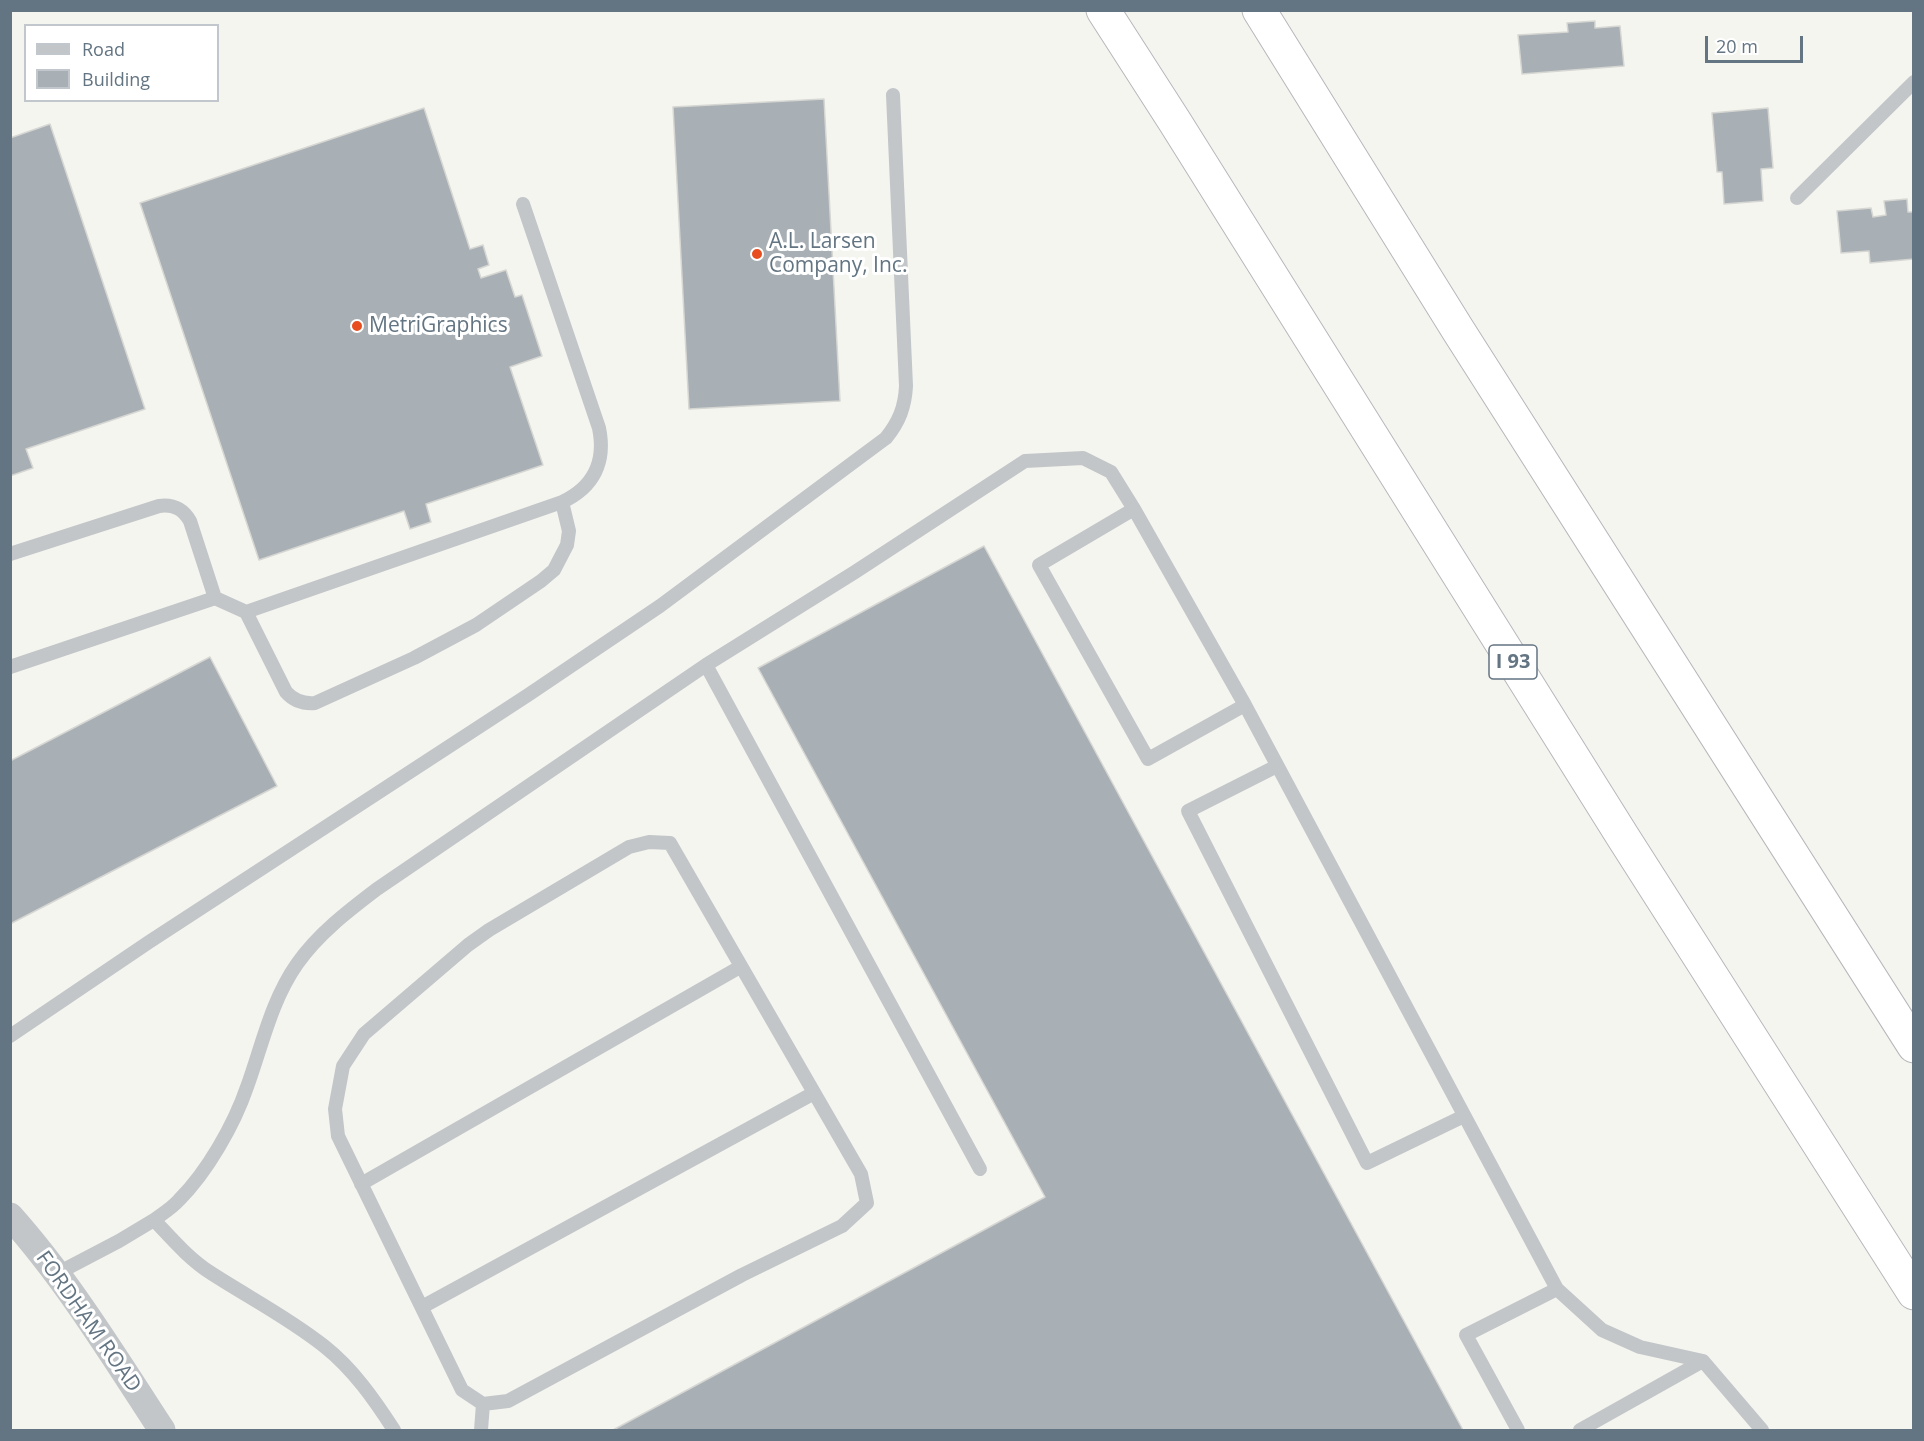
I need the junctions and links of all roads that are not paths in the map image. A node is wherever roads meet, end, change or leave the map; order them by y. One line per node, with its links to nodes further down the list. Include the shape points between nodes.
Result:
1 (1263, 15): 18 (highway, via 1464,340)
2 (1107, 16): 27 (highway, I 93)
3 (1914, 82): 5 (lane)
4 (892, 95): 17 (lane, via 906,386 899,419 886,438 660,606)
5 (1797, 198)
6 (523, 204): 7 (lane, via 601,439 595,472 582,490)
7 (562, 502): 11 (lane); 11 (lane, via 569,531 567,545 554,570 476,625 321,701 308,704 290,697)
8 (1134, 509): 12 (lane, via 1111,472 1083,458 1024,461); 14 (lane); 14 (lane, via 1039,566 1148,759)
9 (10, 554): 10 (lane, via 169,505 185,513 190,521)
10 (215, 598): 11 (lane); 13 (lane)
11 (246, 612)
12 (706, 665): 21 (lane); 24 (lane, via 377,889 321,935 284,986 235,1118 199,1176 178,1201)
13 (10, 667)
14 (1245, 705): 15 (lane)
15 (1277, 766): 20 (lane); 20 (lane, via 1188,811 1367,1163)
16 (740, 967): 19 (lane); 22 (lane); 22 (lane, via 670,843 649,842 629,847 489,930 364,1034 343,1066 334,1109 338,1136)
17 (10, 1036)
18 (1914, 1046)
19 (814, 1093): 28 (lane); 30 (lane, via 861,1174 867,1203 842,1226 742,1275 508,1401)
20 (1464, 1116): 26 (lane)
21 (980, 1169)
22 (361, 1184): 28 (lane)
23 (10, 1216): 25 (street, FORDHAM ROAD)
24 (154, 1220): 25 (lane); 32 (lane, via 202,1266 323,1345 354,1375)
25 (56, 1274): 31 (street, FORDHAM ROAD)
26 (1557, 1289): 29 (lane, via 1602,1330 1640,1347); 34 (lane, via 1466,1335)
27 (1914, 1293)
28 (422, 1307): 30 (lane, via 462,1390)
29 (1703, 1361): 35 (lane); 36 (lane)
30 (483, 1404): 33 (lane)
31 (162, 1431)
32 (394, 1431)
33 (481, 1431)
34 (1518, 1431)
35 (1580, 1431)
36 (1762, 1431)

